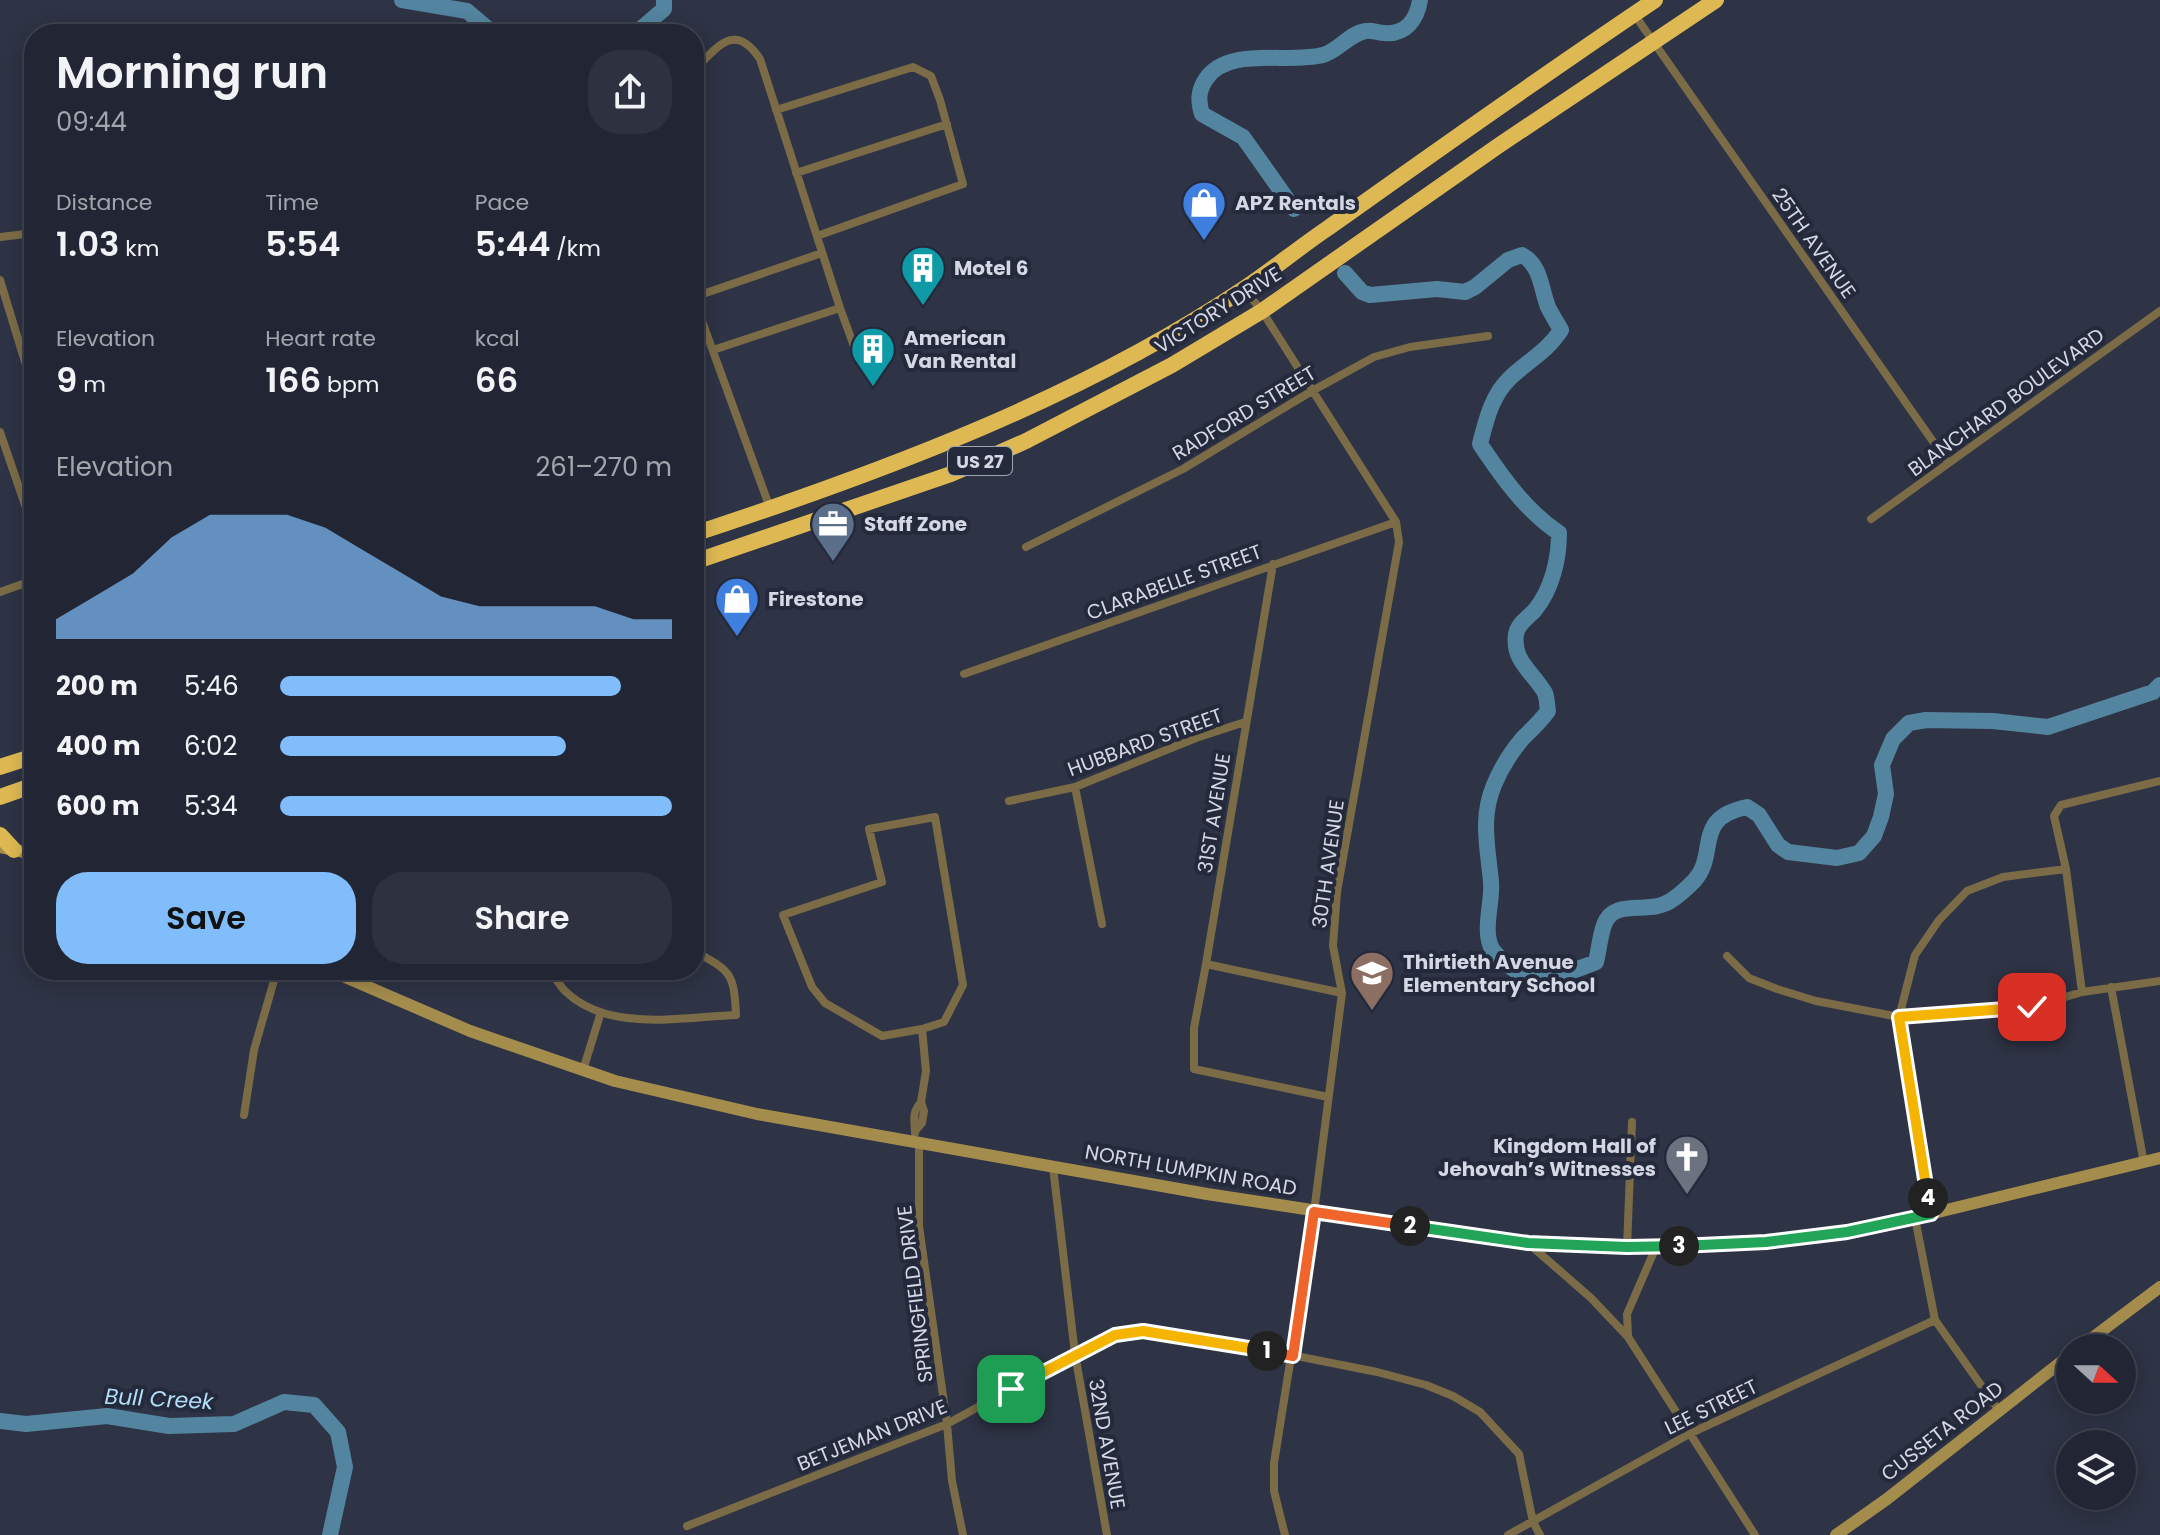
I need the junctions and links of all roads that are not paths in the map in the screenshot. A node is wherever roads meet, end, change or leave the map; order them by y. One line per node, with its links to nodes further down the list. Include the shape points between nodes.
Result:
1 (1655, 0): 3 (highway, VICTORY DRIVE / US 27)
2 (1716, 0): 4 (highway, VICTORY DRIVE / US 27)
3 (1634, 14): 4 (street, 25TH AVENUE); 14 (highway, VICTORY DRIVE / US 27)
4 (1654, 40): 17 (highway, VICTORY DRIVE / US 27); 26 (street, 25TH AVENUE)
5 (704, 60): 6 (street, via 724,40 749,43 760,59)
6 (776, 110): 7 (street, via 913,67 931,76); 8 (street)
7 (947, 124): 8 (street); 10 (street, via 963,184)
8 (796, 173): 10 (street)
9 (24, 236): 11 (street)
10 (817, 236): 12 (street)
11 (0, 237)
12 (822, 253): 15 (street); 16 (street)
13 (0, 280): 22 (street)
14 (1244, 289): 17 (street); 28 (highway, VICTORY DRIVE / US 27, via 1074,386 948,441)
15 (704, 294)
16 (840, 308): 21 (street); 23 (street)
17 (1262, 311): 24 (street); 32 (highway, VICTORY DRIVE / US 27, via 1026,441 951,474)
18 (2160, 311): 26 (street, BLANCHARD BOULEVARD)
19 (704, 325): 21 (street)
20 (1488, 336): 24 (street, RADFORD STREET, via 1374,357)
21 (713, 350): 28 (street)
22 (24, 358)
23 (859, 360)
24 (1312, 391): 30 (street); 33 (street, RADFORD STREET, via 1183,469)
25 (0, 432): 27 (street)
26 (1948, 463): 29 (street, BLANCHARD BOULEVARD)
27 (24, 502)
28 (770, 508): 31 (highway, VICTORY DRIVE / US 27); 32 (highway)
29 (1871, 519)
30 (1396, 522): 35 (street, CLARABELLE STREET); 60 (street, 30TH AVENUE, via 1399,542 1337,892 1333,946)
31 (704, 531)
32 (779, 534): 34 (highway, VICTORY DRIVE / US 27)
33 (1026, 547)
34 (704, 559)
35 (1273, 564): 38 (street, CLARABELLE STREET); 39 (street, 31ST AVENUE)
36 (24, 584): 37 (street)
37 (0, 592)
38 (964, 674)
39 (1245, 722): 43 (street, HUBBARD STREET); 53 (street, 31ST AVENUE)
40 (24, 759): 41 (highway)
41 (0, 767)
42 (2160, 782): 49 (street, via 2061,805 2054,816)
43 (1075, 787): 46 (street, HUBBARD STREET); 50 (street)
44 (24, 789): 45 (highway)
45 (0, 797)
46 (1009, 801)
47 (0, 835): 48 (highway)
48 (7, 849)
49 (2066, 869): 59 (street); 62 (street, via 2003,877 1967,891 1915,955)
50 (1102, 924)
51 (1727, 956): 62 (street, via 1749,978 1777,989)
52 (704, 957): 61 (street, via 729,975 736,1015 632,1019)
53 (1206, 964): 60 (street); 65 (street, 31ST AVENUE, via 1194,1028 1194,1069)
54 (274, 980): 66 (street, via 254,1050)
55 (352, 980): 64 (street, NORTH LUMPKIN ROAD, via 470,1031)
56 (557, 980): 61 (street, via 565,991)
57 (2160, 981): 58 (street)
58 (2111, 987): 59 (street); 70 (street)
59 (2082, 992): 62 (street, via 2032,1007)
60 (1342, 993): 65 (street, 30TH AVENUE)
61 (601, 1012): 64 (street)
62 (1899, 1017): 73 (street)
63 (922, 1029): 63 (street, via 944,1022 963,985 935,817 869,829 882,882 783,915 812,987 825,1003 882,1036); 68 (street, SPRINGFIELD DRIVE, via 924,1111)
64 (583, 1070): 68 (street, NORTH LUMPKIN ROAD, via 757,1114)
65 (1328, 1097): 72 (street, 30TH AVENUE)
66 (244, 1115)
67 (1632, 1122): 76 (street)
68 (916, 1139): 71 (street, NORTH LUMPKIN ROAD); 86 (street, SPRINGFIELD DRIVE, via 919,1226)
69 (2160, 1158): 70 (street, NORTH LUMPKIN ROAD)
70 (2144, 1163): 73 (street, NORTH LUMPKIN ROAD)
71 (1053, 1167): 72 (street, NORTH LUMPKIN ROAD); 82 (street, 32ND AVENUE)
72 (1314, 1212): 75 (street, NORTH LUMPKIN ROAD); 83 (street, 30TH AVENUE)
73 (1931, 1214): 74 (street, NORTH LUMPKIN ROAD)
74 (1915, 1218): 77 (street, NORTH LUMPKIN ROAD, via 1766,1242); 79 (street)
75 (1528, 1243): 76 (street, NORTH LUMPKIN ROAD); 81 (street)
76 (1627, 1247): 77 (street, NORTH LUMPKIN ROAD)
77 (1656, 1247): 81 (street, via 1627,1314)
78 (2160, 1287): 80 (street)
79 (1935, 1320): 85 (street); 87 (street, LEE STREET)
80 (2098, 1334)
81 (1628, 1337): 87 (street)
82 (1075, 1354): 83 (street, BETJEMAN DRIVE, via 1115,1335 1143,1331); 86 (street, BETJEMAN DRIVE); 91 (street, 32ND AVENUE)
83 (1293, 1356): 88 (street, BETJEMAN DRIVE, via 1426,1385 1480,1412 1519,1454); 92 (street, 30TH AVENUE, via 1274,1463 1274,1491)
84 (2056, 1366): 85 (street, CUSSETA ROAD)
85 (2000, 1412): 96 (street, CUSSETA ROAD)
86 (947, 1424): 89 (street, BETJEMAN DRIVE); 90 (street, SPRINGFIELD DRIVE)
87 (1691, 1433): 88 (street, LEE STREET); 95 (street)
88 (1533, 1522): 93 (street, LEE STREET); 94 (street, BETJEMAN DRIVE)
89 (687, 1526)
90 (963, 1535)
91 (1107, 1535)
92 (1285, 1535)
93 (1508, 1535)
94 (1540, 1535)
95 (1755, 1535)
96 (1836, 1535)

